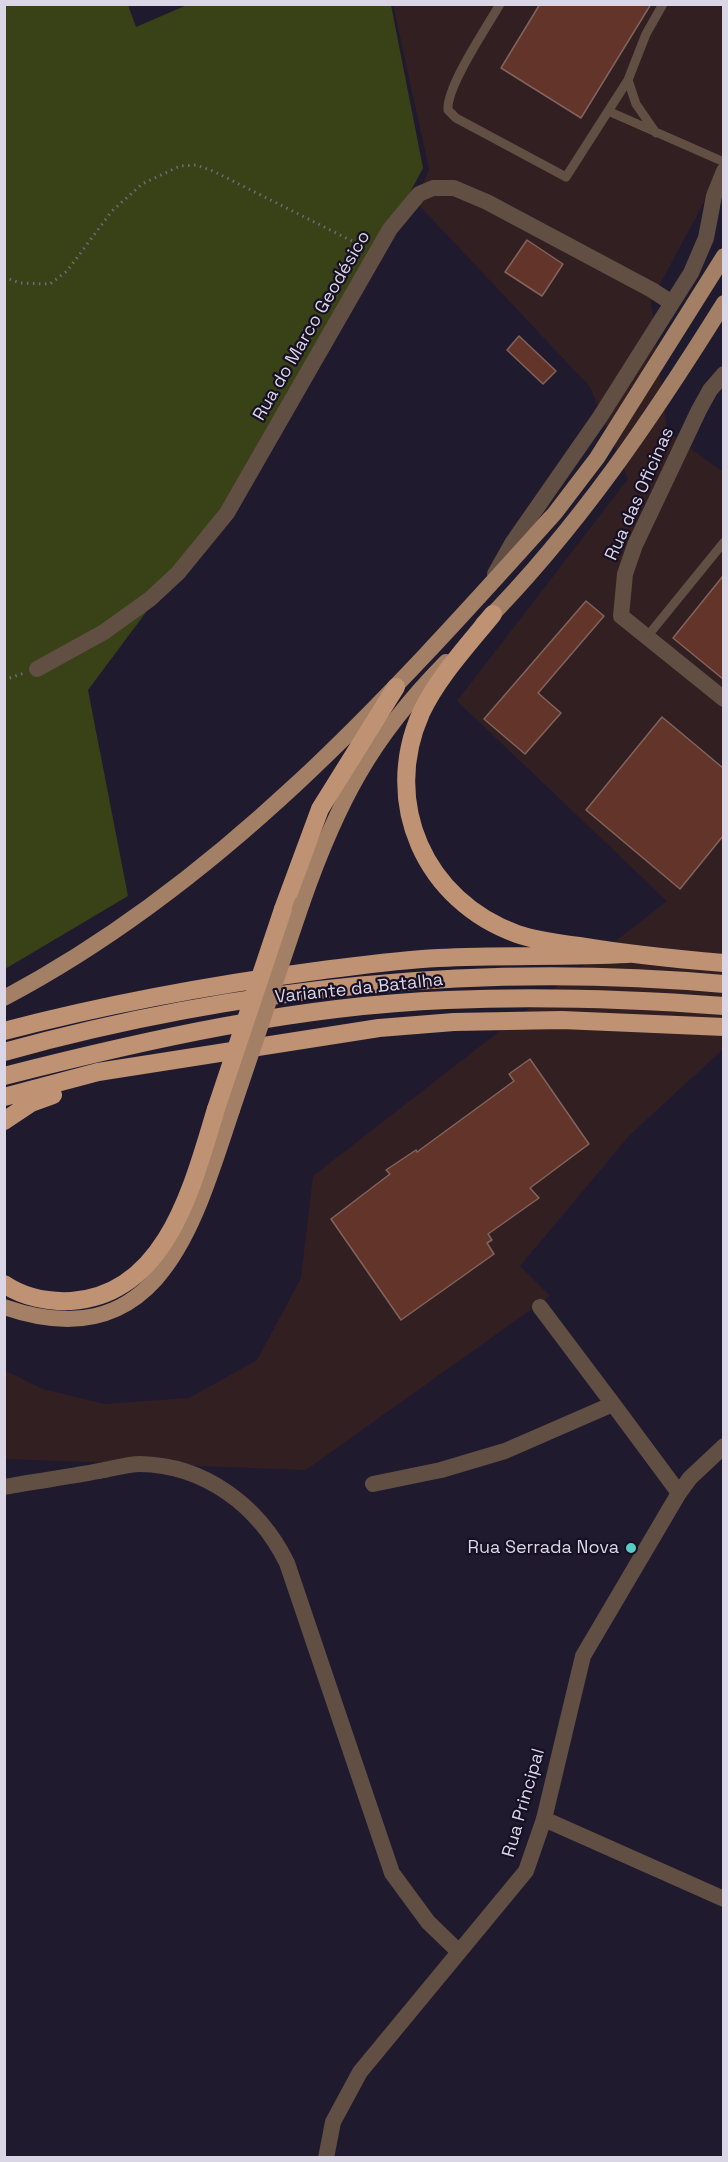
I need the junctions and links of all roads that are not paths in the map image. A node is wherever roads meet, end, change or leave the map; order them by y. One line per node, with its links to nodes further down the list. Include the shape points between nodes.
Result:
1 (500, 4): 4 (lane, via 447,102 448,110 456,118 566,177)
2 (663, 4): 3 (lane, via 645,34)
3 (628, 80): 4 (lane); 5 (lane, via 636,104)
4 (608, 111): 5 (lane)
5 (657, 135): 6 (lane)
6 (723, 162)
7 (723, 171): 9 (street, via 702,251)
8 (723, 256): 13 (main road, via 597,458 555,513)
9 (672, 303): 13 (street); 16 (street, Rua do Marco Geodésico, via 487,201 454,188 433,188 419,194 390,229 227,513 178,573 150,599 104,632)
10 (723, 303): 14 (main road, via 613,472)
11 (723, 374): 15 (street, Rua das Oficinas, via 710,390 653,504 625,574 621,616)
12 (723, 542): 15 (lane)
13 (487, 588): 17 (main road)
14 (493, 614): 19 (highway, via 432,693 415,728 406,768 414,831 442,884 478,915 527,937); 30 (main road, bridge, via 421,688 376,746 342,801 318,855)
15 (646, 638): 18 (street, Rua das Oficinas)
16 (37, 669)
17 (396, 687): 22 (main road, via 273,806 201,869 129,923); 30 (highway, bridge, via 320,809 283,909)
18 (723, 699)
19 (628, 954): 20 (highway); 25 (highway, via 437,958 373,964 226,983)
20 (723, 963)
21 (723, 984): 26 (highway, Variante da Batalha, via 578,975 383,983 219,1004 119,1023)
22 (4, 998)
23 (723, 1006): 28 (highway, Variante da Batalha, via 611,999 396,1004 147,1040)
24 (723, 1027): 27 (highway, via 618,1021 454,1022 368,1029)
25 (4, 1031)
26 (4, 1052)
27 (164, 1061): 29 (highway, via 98,1072); 31 (highway, via 45,1098)
28 (4, 1076)
29 (4, 1097)
30 (224, 1109): 32 (highway, via 180,1213 166,1240 142,1270 104,1293 72,1301 30,1296); 33 (main road, via 197,1213 177,1252 155,1281 120,1306 88,1316 35,1316)
31 (4, 1121)
32 (4, 1284)
33 (4, 1307)
34 (540, 1307): 35 (street)
35 (613, 1404): 37 (street, via 505,1451); 39 (street)
36 (723, 1446): 39 (street)
37 (373, 1484)
38 (4, 1486): 42 (street, via 139,1464 198,1476 252,1511 274,1536 287,1563 392,1873 428,1922)
39 (679, 1493): 40 (street, Rua Principal, via 583,1656)
40 (544, 1819): 41 (street); 42 (street, Rua Principal, via 526,1871)
41 (723, 1899)
42 (458, 1951): 43 (street, Rua Principal, via 355,2079 333,2121)
43 (326, 2157)

